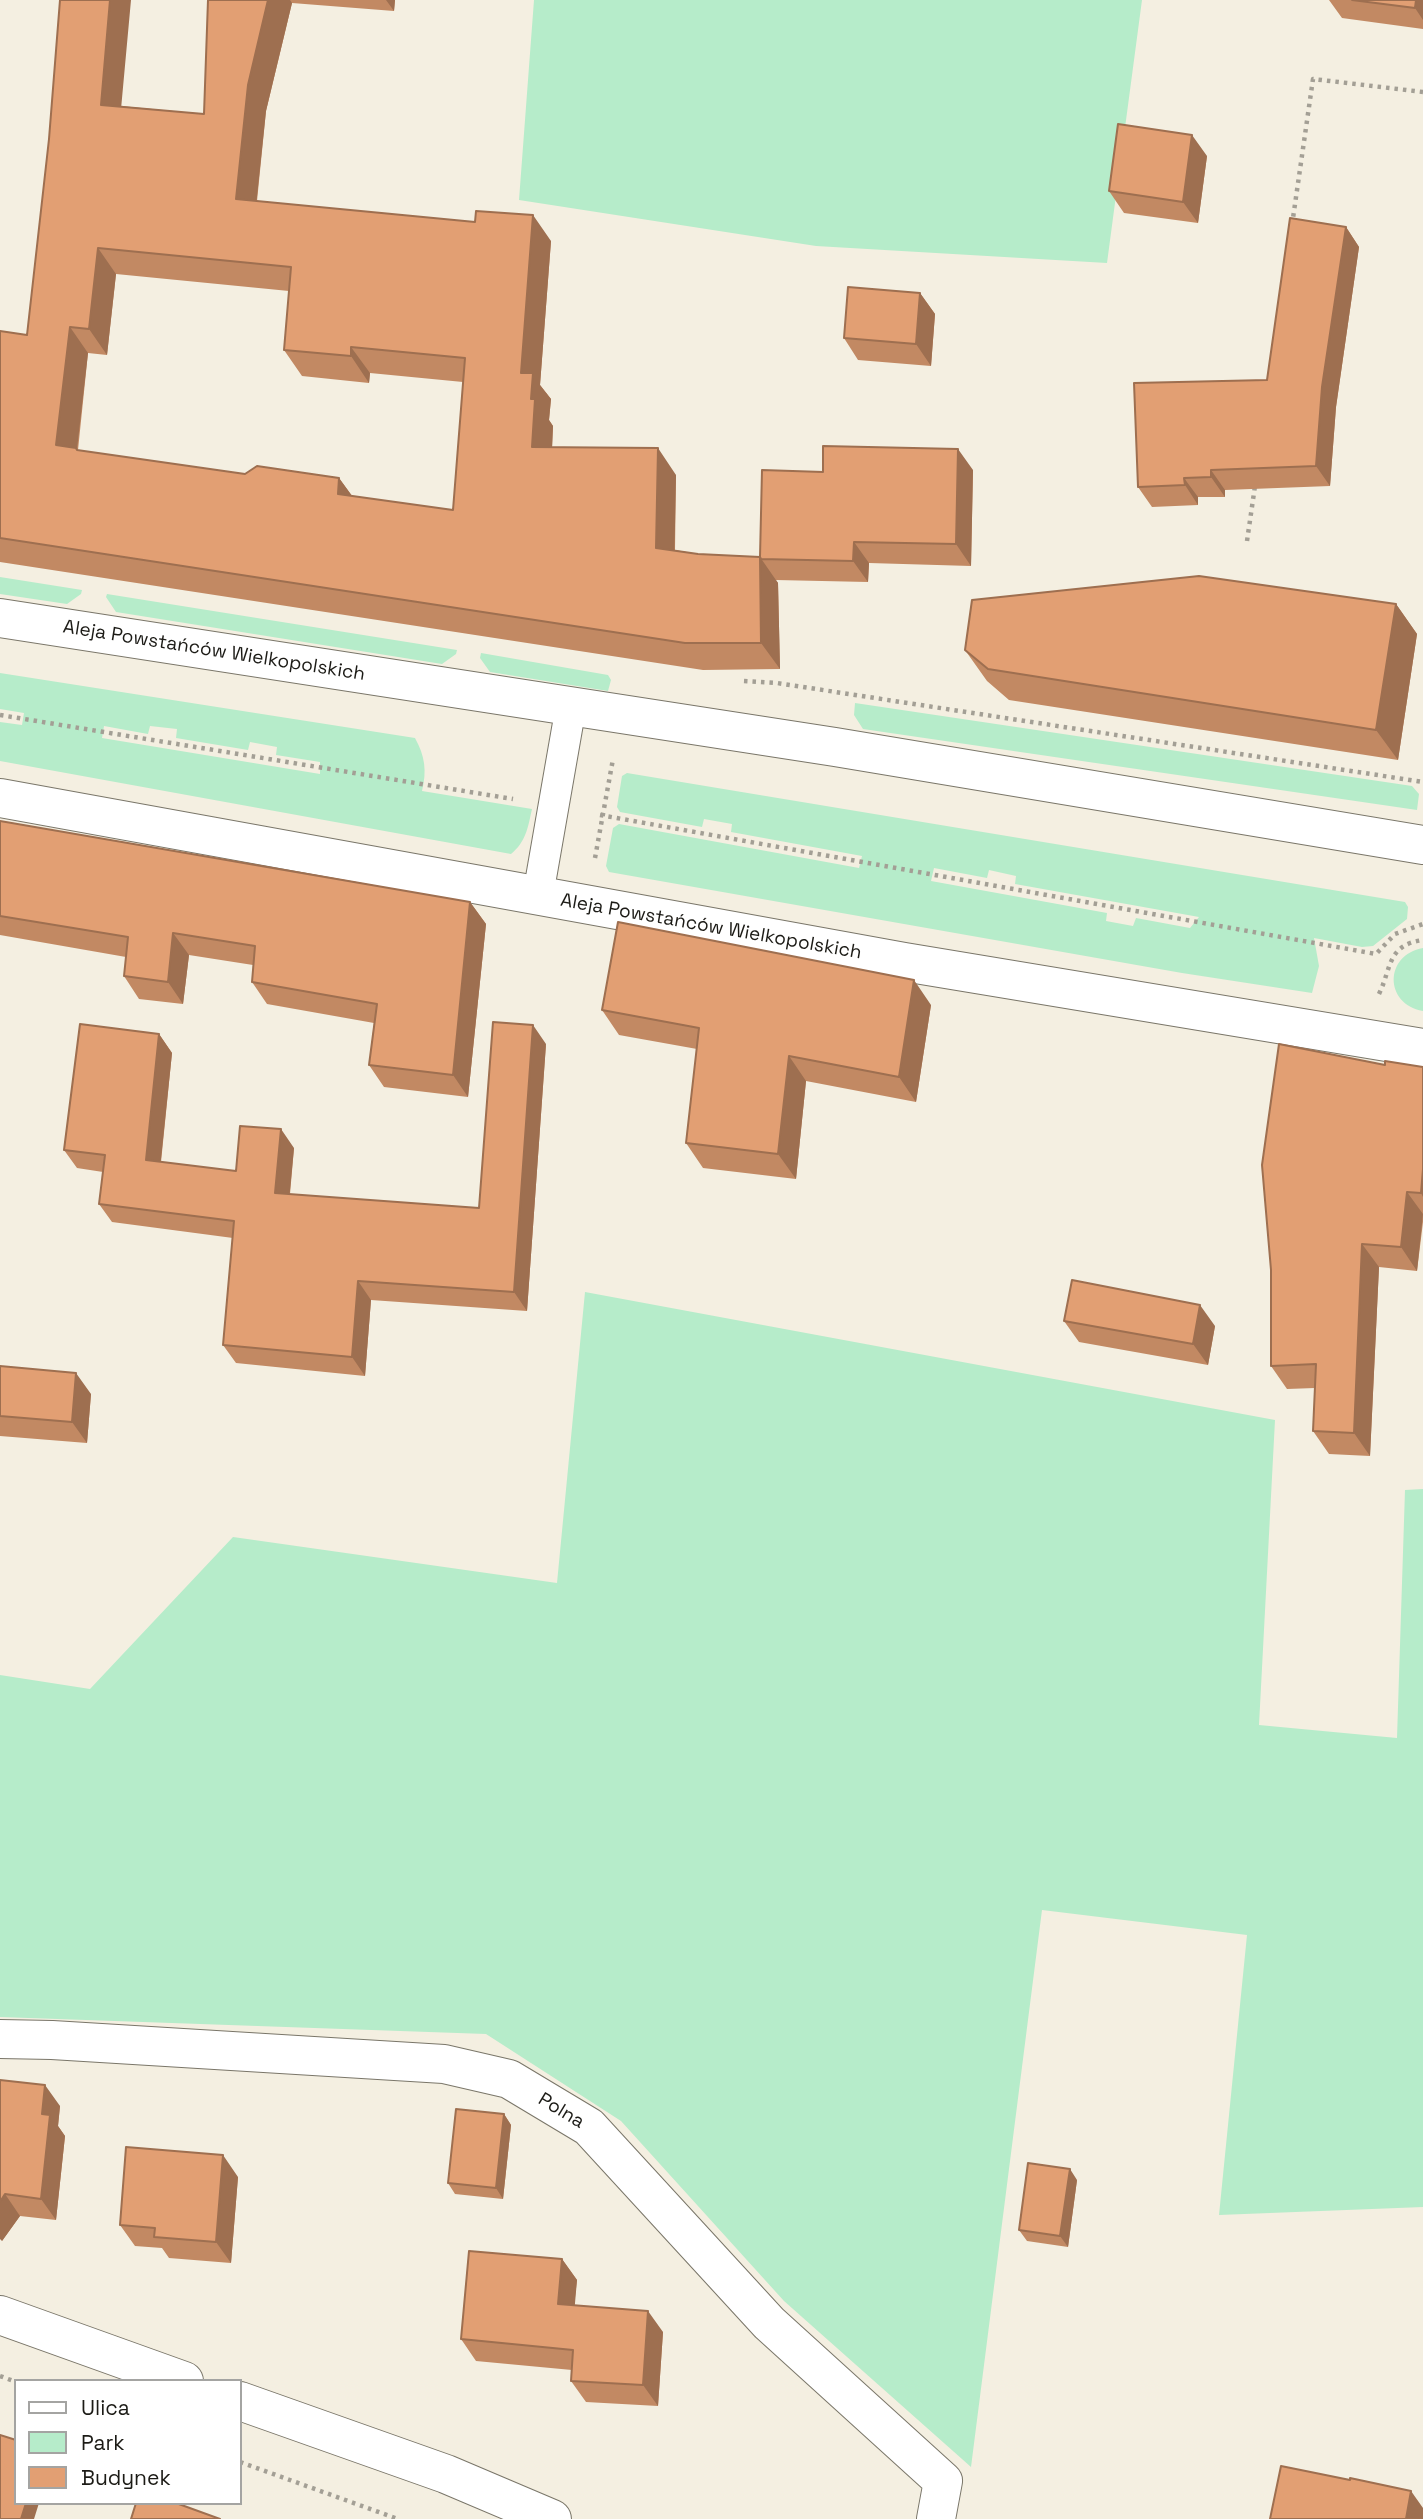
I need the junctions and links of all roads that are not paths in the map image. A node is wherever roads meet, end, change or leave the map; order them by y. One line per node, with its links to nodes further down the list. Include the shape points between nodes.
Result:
1 (0, 618): 2 (street, Aleja Powstańców Wielkopolskich)
2 (571, 706): 4 (street, Aleja Powstańców Wielkopolskich); 5 (lane)
3 (0, 798): 5 (street, Aleja Powstańców Wielkopolskich)
4 (1423, 845)
5 (538, 895): 6 (street, Aleja Powstańców Wielkopolskich, via 904,962)
6 (1423, 1048)
7 (0, 2039): 12 (street, Polna, via 444,2064 509,2080 589,2127 769,2323 943,2481)
8 (0, 2315): 9 (street)
9 (178, 2379)
10 (242, 2402): 11 (street, via 446,2474)
11 (552, 2519)
12 (936, 2519)

